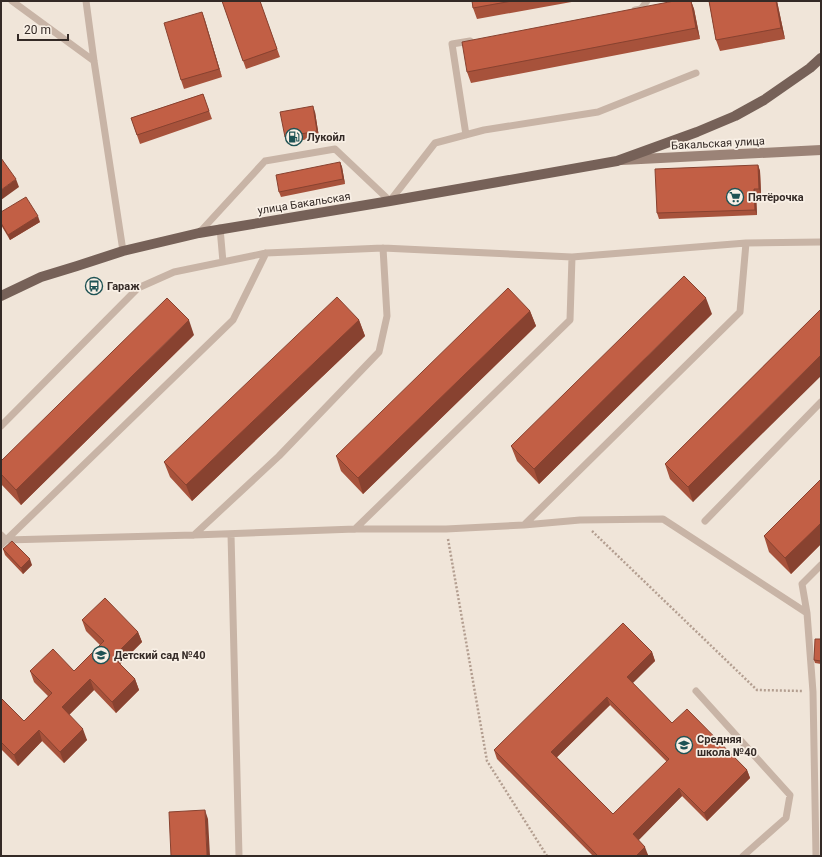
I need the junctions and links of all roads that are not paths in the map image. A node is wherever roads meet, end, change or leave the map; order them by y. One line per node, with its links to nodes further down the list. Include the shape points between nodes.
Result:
1 (12, 1): 7 (lane)
2 (86, 1): 7 (lane)
3 (647, 1): 4 (lane, via 641,9)
4 (626, 12)
5 (475, 40): 9 (lane, via 452,44)
6 (821, 58): 11 (main road, улица Бакальская, via 764,100 735,116)
7 (94, 61): 18 (lane)
8 (696, 73): 9 (lane, via 598,112)
9 (466, 135): 12 (lane, via 435,143)
10 (821, 150): 11 (main road, Бакальская улица)
11 (617, 161): 12 (main road, улица Бакальская)
12 (390, 201): 13 (main road, улица Бакальская); 14 (lane, via 334,149 265,161)
13 (220, 228): 14 (main road, улица Бакальская); 21 (lane)
14 (199, 233): 18 (main road, улица Бакальская)
15 (821, 242): 16 (lane)
16 (746, 243): 20 (lane); 26 (lane, via 740,312)
17 (383, 248): 19 (lane); 20 (lane); 29 (lane, via 387,316 379,352 279,456)
18 (123, 251): 22 (main road, улица Бакальская, via 41,277)
19 (266, 254): 21 (lane); 30 (lane, via 233,320)
20 (572, 257): 27 (lane, via 570,320)
21 (223, 262): 24 (lane, via 174,272 138,288)
22 (1, 296)
23 (821, 402): 25 (lane)
24 (1, 426)
25 (705, 521)
26 (524, 525): 27 (lane); 32 (lane, via 580,520 663,519)
27 (355, 530): 28 (lane)
28 (231, 534): 29 (lane); 34 (lane)
29 (194, 535): 30 (lane)
30 (3, 540)
31 (821, 565): 32 (lane, via 802,584)
32 (807, 613): 36 (lane, via 813,692)
33 (696, 691): 35 (lane, via 790,794 786,818)
34 (239, 856)
35 (743, 856)
36 (816, 856)

